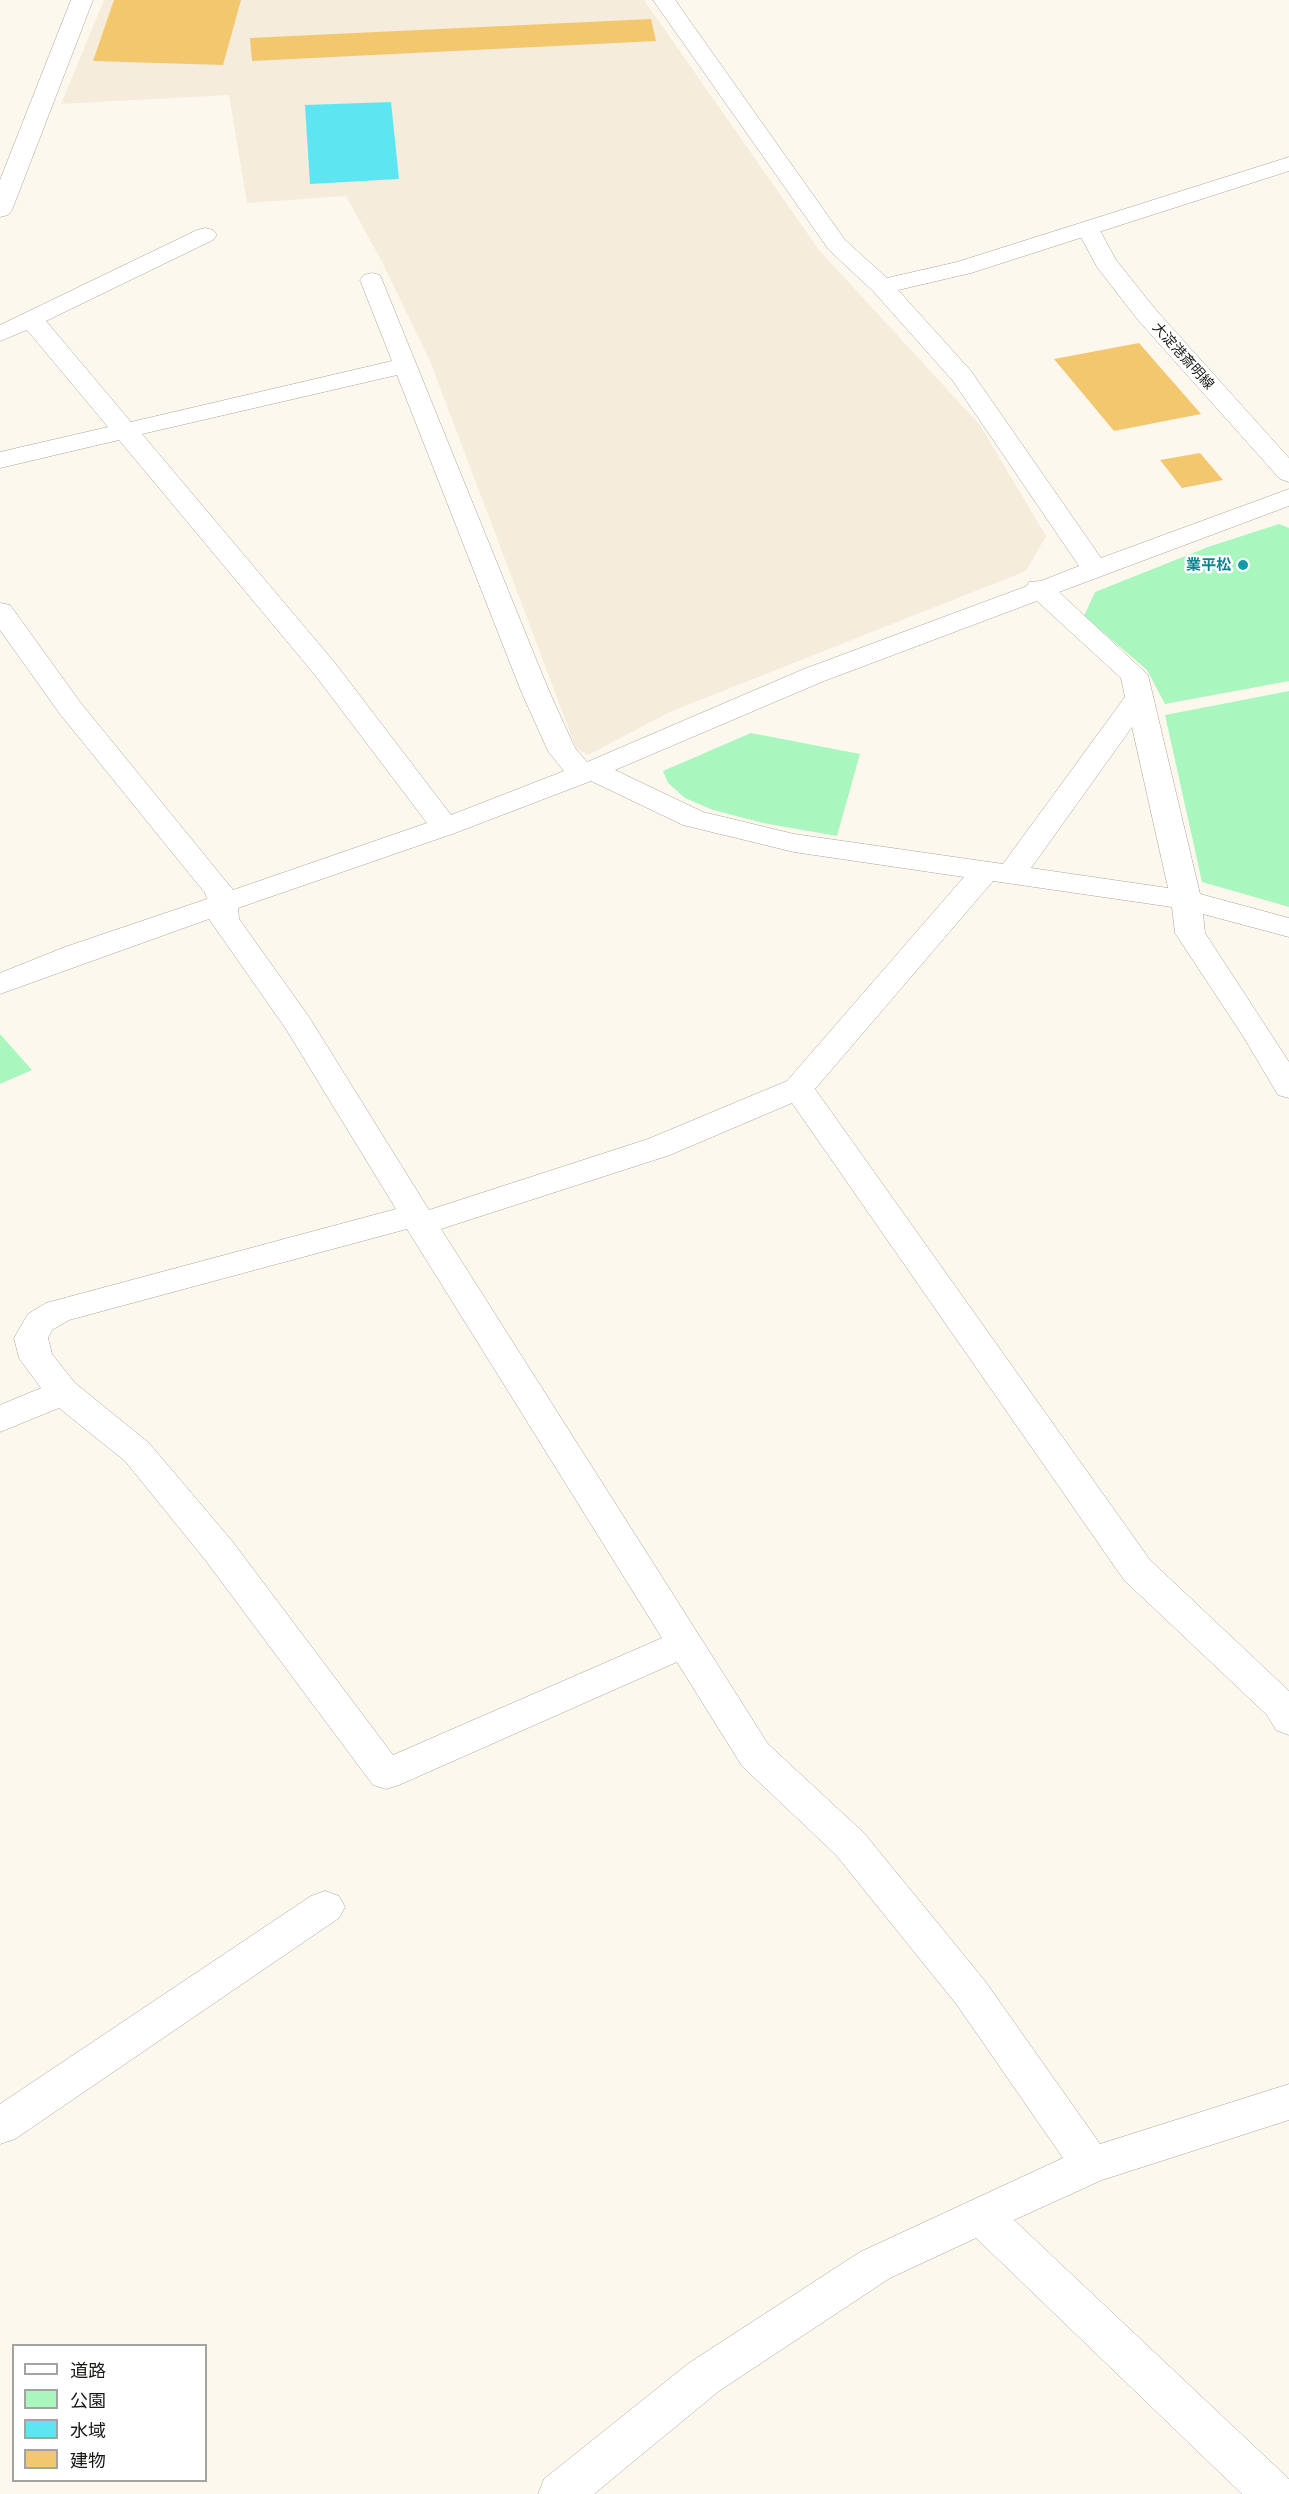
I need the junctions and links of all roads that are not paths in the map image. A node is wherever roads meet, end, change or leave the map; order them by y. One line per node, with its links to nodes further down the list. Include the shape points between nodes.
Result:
1 (82, 0): 4 (street)
2 (664, 0): 8 (street, via 837,245)
3 (1289, 164): 5 (street)
4 (0, 210)
5 (1089, 230): 8 (street, via 963,268); 14 (street, 大淀港斎明線, via 1105,262 1147,315)
6 (205, 235): 9 (street)
7 (372, 280): 11 (street)
8 (882, 286): 16 (street, via 962,376)
9 (31, 319): 10 (street); 12 (street)
10 (0, 334)
11 (406, 365): 12 (street); 20 (street, via 544,711 562,751)
12 (128, 432): 13 (street); 21 (street, via 325,669)
13 (0, 460)
14 (1289, 474)
15 (1289, 496): 16 (street)
16 (1094, 568): 17 (street)
17 (1039, 588): 19 (street, via 1134,675); 20 (street, via 814,675)
18 (0, 611): 24 (street, via 70,708 219,891)
19 (1139, 699): 22 (street); 23 (street)
20 (588, 772): 21 (street); 22 (street, via 693,819 794,843)
21 (445, 827): 24 (street)
22 (999, 872): 23 (street); 27 (street)
23 (1186, 900): 25 (street); 28 (street, via 1190,933)
24 (223, 903): 26 (street); 29 (street, via 224,920 298,1023)
25 (1289, 928)
26 (0, 984)
27 (798, 1088): 29 (street, via 658,1147); 33 (street, via 1137,1570 1280,1705)
28 (1289, 1088)
29 (418, 1219): 30 (street, via 58,1311 40,1322 31,1338 36,1358); 32 (street)
30 (63, 1392): 31 (street); 32 (street, via 137,1452 219,1551 386,1774)
31 (0, 1419)
32 (686, 1643): 37 (street, via 755,1755 857,1853 971,1993)
33 (1289, 1720)
34 (325, 1907): 36 (street)
35 (1289, 2102): 37 (street)
36 (0, 2126)
37 (1090, 2165): 38 (street)
38 (980, 2215): 39 (street, via 875,2265 704,2377); 40 (street)
39 (560, 2494)
40 (1273, 2494)

